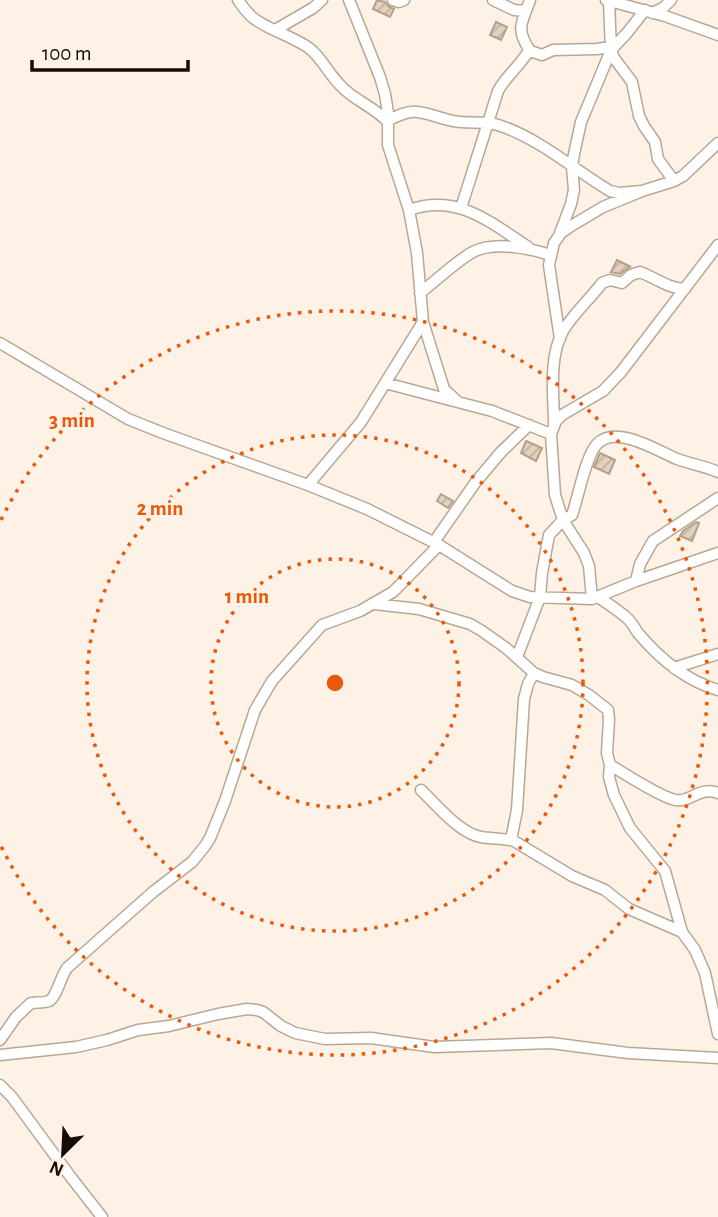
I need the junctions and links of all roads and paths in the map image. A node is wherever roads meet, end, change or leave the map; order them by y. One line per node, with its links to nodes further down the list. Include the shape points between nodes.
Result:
1 (238, 0): 11 (street, via 252,18)
2 (322, 0): 11 (street)
3 (349, 0): 15 (street, via 380,77)
4 (393, 0): 5 (street)
5 (404, 0)
6 (493, 0): 9 (street, via 514,10)
7 (671, 0): 10 (street, via 663,8)
8 (608, 1): 10 (street); 13 (street)
9 (528, 6): 14 (street, via 520,27)
10 (649, 11): 12 (street); 13 (street)
11 (275, 30): 15 (street, via 318,56 339,85)
12 (718, 35)
13 (610, 48): 14 (street, via 538,55); 18 (street, via 581,122); 19 (street, via 632,82 643,126)
14 (529, 50): 16 (street, via 502,83)
15 (387, 121): 16 (street, via 415,111 451,121); 22 (street, via 388,145)
16 (487, 122): 18 (street, via 532,139); 21 (street)
17 (718, 143): 19 (street)
18 (572, 167): 20 (street, via 613,192); 23 (street, via 575,190)
19 (674, 181): 20 (street)
20 (642, 191): 23 (street, via 592,213)
21 (461, 208): 22 (street, via 440,204); 25 (street)
22 (409, 210): 28 (street)
23 (558, 238): 26 (street)
24 (718, 245): 27 (street)
25 (530, 249): 26 (street); 28 (street, via 474,251)
26 (550, 255): 30 (street)
27 (685, 289): 30 (street, via 640,272 622,283 604,282); 35 (street, via 615,379 562,415)
28 (420, 293): 29 (street)
29 (423, 322): 32 (street); 33 (street, via 444,388)
30 (560, 339): 35 (street, via 554,363)
31 (0, 343): 37 (street, via 128,419)
32 (385, 383): 33 (street); 37 (street, via 354,432)
33 (458, 402): 34 (street)
34 (529, 425): 35 (street); 40 (street, via 475,483)
35 (553, 430): 39 (street, via 555,495)
36 (718, 472): 39 (street, via 636,439 606,439 593,450 573,513)
37 (308, 485): 40 (street)
38 (718, 498): 42 (street, via 653,541)
39 (563, 520): 43 (street, via 549,535); 44 (street, via 584,553)
40 (436, 543): 43 (street, via 516,593); 45 (street, via 393,592)
41 (718, 554): 42 (street)
42 (636, 581): 44 (street)
43 (540, 597): 44 (street); 47 (street)
44 (595, 598): 48 (street, via 631,621 650,647)
45 (374, 604): 47 (street, via 457,619); 57 (street, via 322,625 272,681 256,710 214,831 192,862 67,968 52,999 31,1003)
46 (718, 654): 48 (street)
47 (517, 657): 49 (street)
48 (674, 668): 50 (street)
49 (534, 673): 51 (street, via 572,685 608,710); 54 (street, via 524,699)
50 (718, 691)
51 (610, 765): 53 (street, via 676,801 701,792); 55 (street, via 617,804 665,871)
52 (421, 790): 54 (street, via 466,831)
53 (718, 793)
54 (511, 840): 55 (street, via 605,890 628,909)
55 (681, 932): 56 (street, via 705,973)
56 (718, 1034)
57 (0, 1040)
58 (0, 1055): 59 (street, via 76,1048 138,1030 247,1009 264,1013 295,1033 325,1039 371,1038 434,1047 551,1043)
59 (718, 1058)
60 (0, 1084): 61 (street)
61 (102, 1217)

